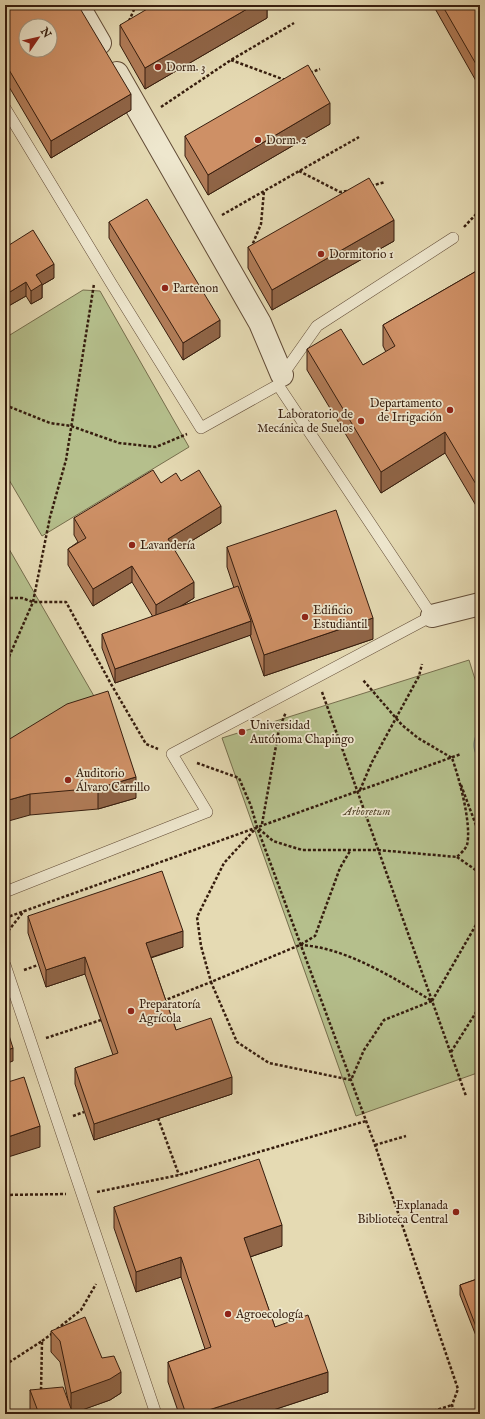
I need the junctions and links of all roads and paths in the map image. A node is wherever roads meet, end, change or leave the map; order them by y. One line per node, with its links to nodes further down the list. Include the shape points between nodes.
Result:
1 (78, 5): 10 (street)
2 (136, 5): 3 (path)
3 (128, 23)
4 (294, 23): 5 (path)
5 (231, 60): 8 (path); 10 (path)
6 (320, 69): 7 (path)
7 (307, 74)
8 (288, 82)
9 (5, 108): 20 (lane)
10 (142, 120): 18 (street)
11 (359, 137): 12 (path)
12 (298, 171): 15 (path); 16 (path, via 340,192)
13 (385, 182): 14 (path)
14 (370, 187)
15 (264, 191): 18 (path); 21 (path, via 262,224 239,275)
16 (355, 191)
17 (480, 210): 19 (path)
18 (204, 226): 21 (street)
19 (453, 238): 22 (lane, via 317,326)
20 (98, 262): 24 (path); 25 (lane)
21 (234, 280): 22 (street, via 260,323)
22 (280, 380): 25 (lane); 29 (lane)
23 (5, 404): 24 (path, via 50,423)
24 (71, 426): 25 (path, via 120,443 156,447); 27 (path, via 66,460 50,517)
25 (201, 428)
26 (5, 598): 27 (path, via 22,598)
27 (33, 602): 31 (path); 36 (path, via 66,602 146,744)
28 (480, 604): 29 (street)
29 (432, 616): 36 (lane)
30 (422, 664): 35 (path, via 419,676)
31 (5, 666)
32 (364, 680): 35 (path)
33 (322, 692): 40 (path)
34 (288, 708): 41 (path, via 279,729)
35 (397, 719): 38 (path, via 418,738); 40 (path, via 372,762)
36 (172, 754): 42 (path, via 239,778); 48 (lane, via 207,812)
37 (461, 754): 38 (path)
38 (452, 758): 39 (path); 40 (path)
39 (459, 778): 43 (path); 46 (path, via 468,834 466,847)
40 (359, 791): 41 (path); 44 (path)
41 (262, 825): 42 (path)
42 (257, 827): 45 (path, via 274,841 302,850); 49 (path); 53 (path); 55 (path, via 224,862 197,917 200,946)
43 (480, 836)
44 (378, 850): 45 (path); 46 (path); 56 (path)
45 (350, 851): 53 (path, via 340,868 315,936)
46 (457, 857): 47 (path)
47 (480, 873)
48 (5, 892)
49 (24, 910): 50 (path); 52 (path)
50 (5, 918)
51 (480, 920): 56 (path)
52 (5, 935)
53 (300, 945): 55 (path); 56 (path, via 312,945 345,955 399,981); 62 (path)
54 (5, 965): 70 (lane)
55 (210, 982): 57 (path); 62 (path, via 237,1042 269,1064)
56 (432, 1001): 61 (path); 62 (path, via 384,1020 364,1050)
57 (161, 1002)
58 (480, 1006): 61 (path)
59 (101, 1020): 60 (path)
60 (42, 1040)
61 (451, 1053): 63 (path)
62 (351, 1080): 65 (path)
63 (466, 1096)
64 (158, 1118): 68 (path)
65 (366, 1121): 67 (path); 68 (path)
66 (406, 1136): 67 (path)
67 (375, 1145): 74 (path, via 458,1389)
68 (179, 1175): 69 (path)
69 (90, 1194)
70 (106, 1267): 71 (path, via 81,1310); 75 (lane)
71 (42, 1341): 72 (path); 73 (path, via 42,1390)
72 (5, 1365)
73 (39, 1395)
74 (452, 1405): 76 (path); 77 (path)
75 (156, 1414)
76 (424, 1414)
77 (455, 1414)

